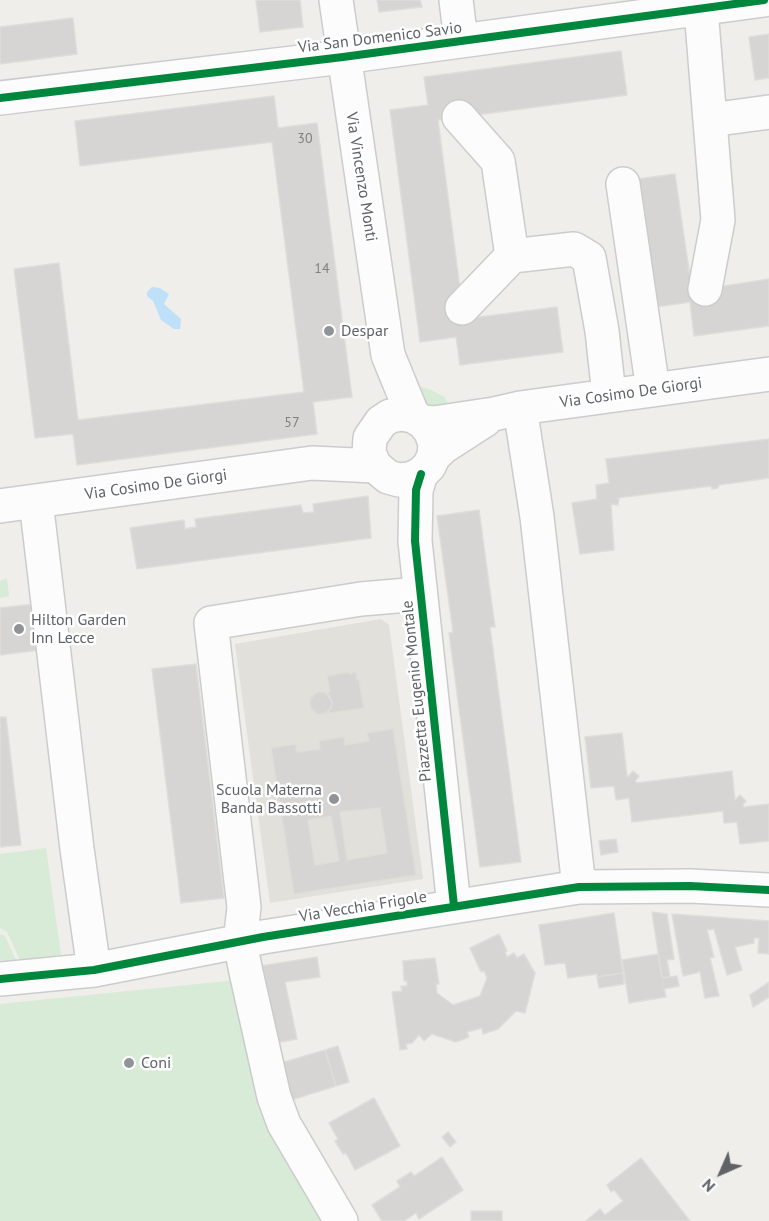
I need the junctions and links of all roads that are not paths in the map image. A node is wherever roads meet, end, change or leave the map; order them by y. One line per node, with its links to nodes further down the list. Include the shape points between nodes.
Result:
1 (336, 0): 7 (street, Via Vincenzo Monti)
2 (456, 0): 6 (street)
3 (764, 0): 4 (street, Via San Domenico Savio)
4 (700, 9): 5 (street, Via San Domenico Savio); 11 (street)
5 (600, 11): 6 (street, Via San Domenico Savio)
6 (461, 41): 7 (street, Via San Domenico Savio)
7 (344, 57): 8 (street, Via San Domenico Savio); 16 (street, Via Vincenzo Monti)
8 (0, 98)
9 (769, 112): 11 (street)
10 (459, 117): 13 (street, via 498,161)
11 (710, 120): 14 (street, via 718,220)
12 (623, 184): 18 (street)
13 (512, 256): 15 (street); 19 (street, via 574,249 589,258)
14 (705, 289)
15 (462, 308)
16 (388, 355): 21 (street, Via Vincenzo Monti); 22 (street, Via Vincenzo Monti)
17 (769, 374): 18 (street, Via Cosimo De Giorgi)
18 (653, 390): 19 (street, Via Cosimo De Giorgi)
19 (609, 395): 20 (street, Via Cosimo De Giorgi)
20 (507, 411): 21 (street, Via Cosimo De Giorgi, via 434,423); 23 (street, Via Cosimo De Giorgi, via 443,447); 28 (street, via 537,517)
21 (418, 419): 22 (street, Via Cosimo De Giorgi, via 402,414 390,416); 23 (street, via 431,432 435,444)
22 (379, 451): 23 (street, Via Cosimo De Giorgi, via 399,480 410,479); 24 (street, Via Cosimo De Giorgi, via 335,451 312,463); 26 (street, Piazzetta Eugenio Montale)
23 (427, 465): 26 (street, Piazzetta Eugenio Montale, via 416,490)
24 (36, 501): 25 (street, Via Cosimo De Giorgi); 32 (street, via 76,849)
25 (0, 506)
26 (415, 541): 27 (street, Piazzetta Eugenio Montale)
27 (420, 594): 30 (street, Piazzetta Eugenio Montale); 31 (street, via 361,599 211,623 244,907)
28 (579, 887): 29 (street, Via Vecchia Frigole); 30 (street, Via Vecchia Frigole)
29 (769, 890)
30 (454, 906): 31 (street, Via Vecchia Frigole)
31 (240, 943): 32 (street, Via Vecchia Frigole); 34 (street, via 274,1097 284,1124)
32 (94, 970): 33 (street, Via Vecchia Frigole)
33 (0, 979)
34 (341, 1221)

